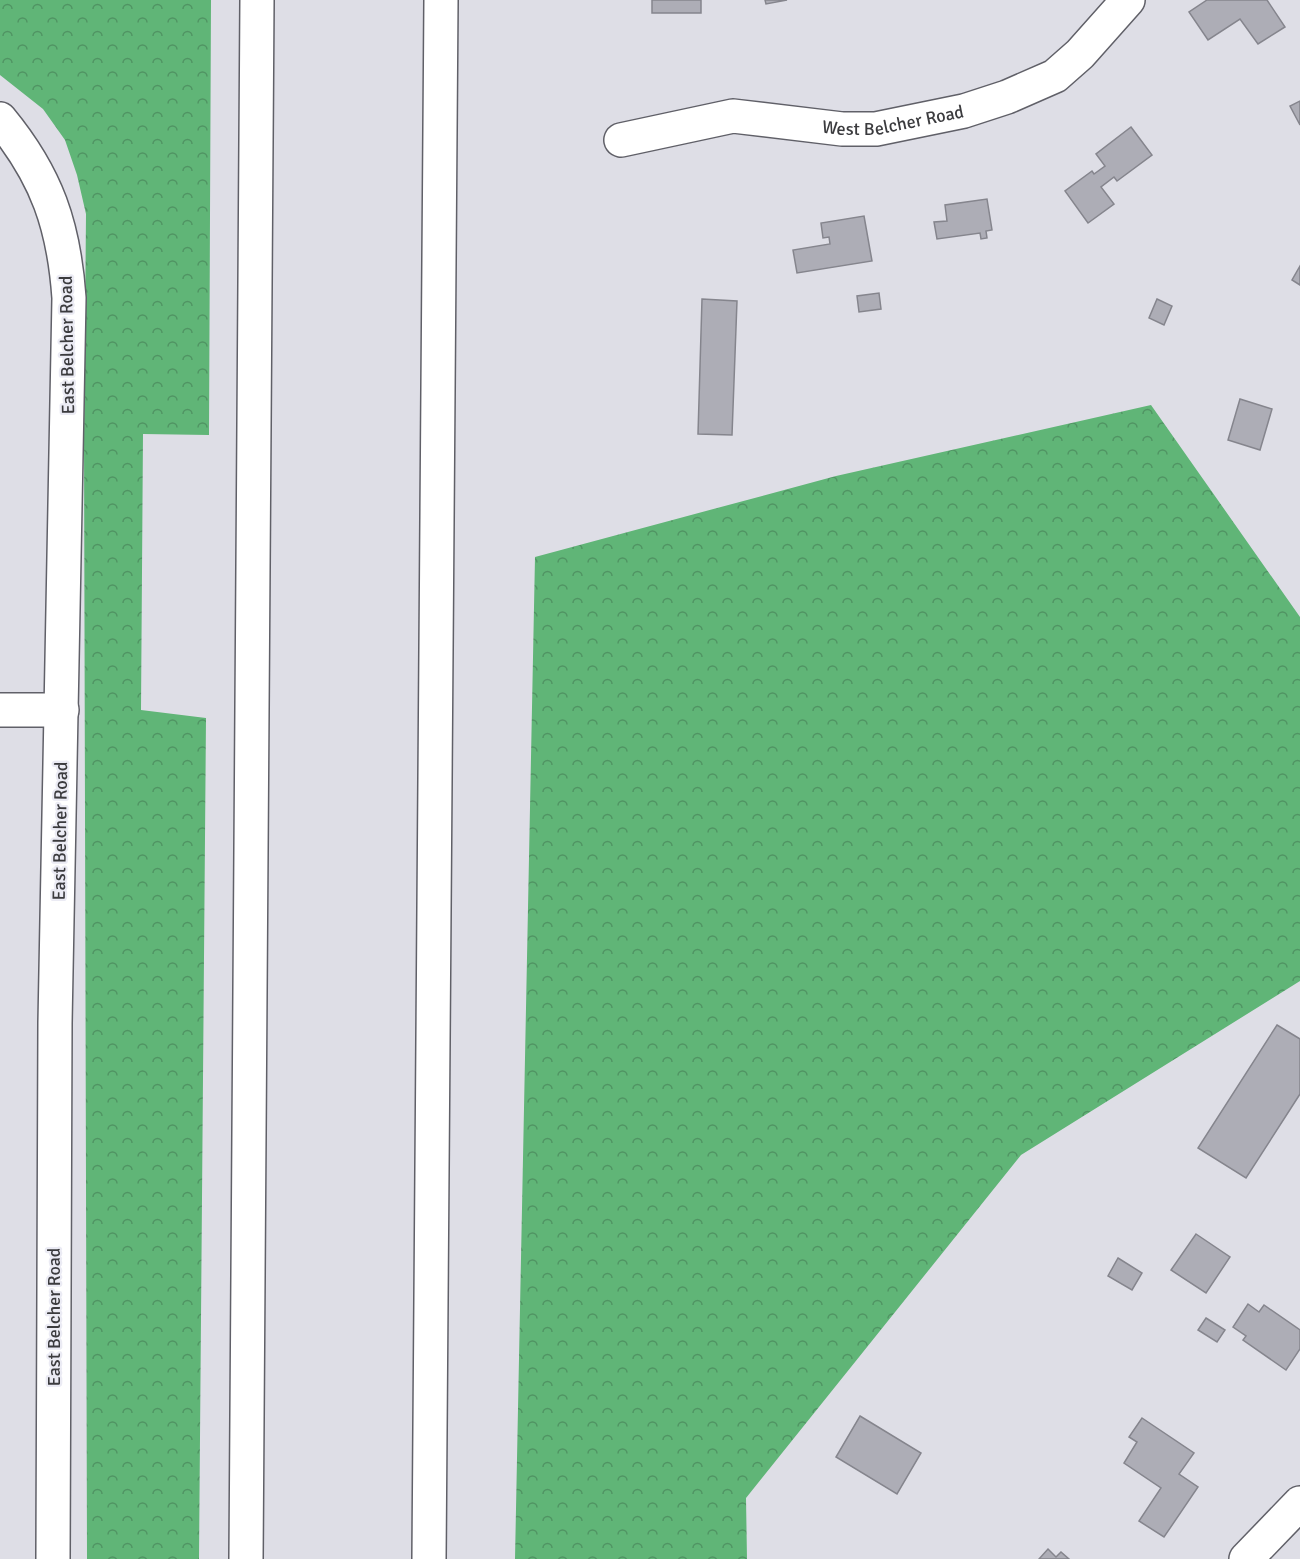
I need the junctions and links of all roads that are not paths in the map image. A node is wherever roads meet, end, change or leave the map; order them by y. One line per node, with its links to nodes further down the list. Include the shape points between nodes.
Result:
1 (257, 0): 10 (main road)
2 (441, 0): 11 (main road)
3 (1128, 0): 5 (main road, West Belcher Road, via 1055,76 964,111 876,129 842,129 733,116)
4 (0, 119): 7 (main road, East Belcher Road, via 22,147 49,197 62,237 68,284)
5 (621, 140)
6 (0, 710): 7 (main road)
7 (62, 710): 9 (main road, East Belcher Road, via 55,1023)
8 (1300, 1503): 12 (main road)
9 (53, 1559)
10 (246, 1559)
11 (429, 1559)
12 (1245, 1559)

